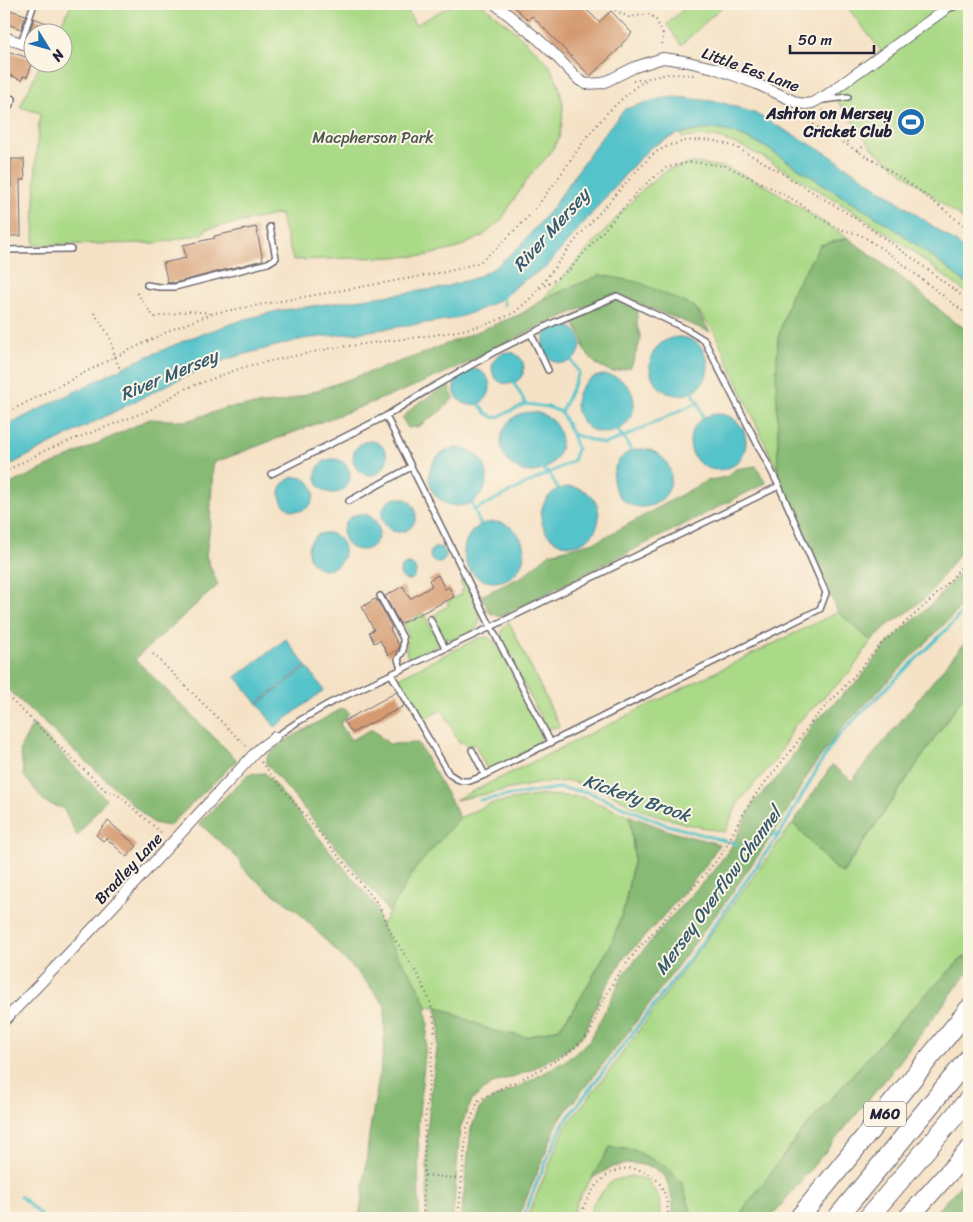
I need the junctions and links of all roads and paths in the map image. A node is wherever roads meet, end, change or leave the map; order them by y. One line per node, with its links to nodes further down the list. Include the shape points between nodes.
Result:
1 (34, 4): 7 (lane)
2 (494, 4): 8 (street, Little Ees Lane, via 586,84 603,83)
3 (607, 4): 8 (path, via 629,17 650,14 663,34)
4 (961, 4): 5 (lane)
5 (943, 11): 12 (street, Little Ees Lane)
6 (4, 37): 7 (street)
7 (21, 43)
8 (663, 58): 12 (street, Little Ees Lane, via 714,68 798,103)
9 (695, 75): 27 (path, via 669,74 648,79 635,87 586,138 531,214 480,262 450,271)
10 (4, 97): 14 (lane, via 13,100)
11 (848, 97): 12 (lane)
12 (818, 101): 16 (path, via 828,120)
13 (794, 113): 16 (path)
14 (4, 115)
15 (865, 145): 17 (path)
16 (852, 147): 17 (path)
17 (858, 151): 19 (path)
18 (270, 227): 22 (lane, via 276,258 268,263 175,287)
19 (969, 229)
20 (71, 249): 21 (lane)
21 (4, 250)
22 (147, 285)
23 (538, 289): 25 (path, via 578,237 654,152 670,145 701,140 733,146 818,194); 28 (path, via 570,269 640,189 665,168 691,162 726,166 774,189 837,228 861,235); 36 (path, via 514,313 491,323 434,335 333,348 241,368 182,390 150,410 46,450)
24 (137, 293): 27 (path, via 154,316 189,311)
25 (969, 300)
26 (94, 313): 30 (path, via 110,337)
27 (214, 313): 30 (path)
28 (969, 316)
29 (531, 334): 32 (lane); 34 (lane); 38 (lane, via 617,296 704,340)
30 (115, 357): 31 (path); 33 (path)
31 (120, 369)
32 (548, 370)
33 (4, 414)
34 (386, 416): 35 (lane); 37 (lane)
35 (411, 467): 39 (lane); 43 (lane)
36 (4, 472)
37 (271, 474)
38 (779, 486): 43 (lane); 50 (lane, via 826,593 820,609)
39 (349, 501)
40 (969, 557): 62 (path, via 929,602 882,642 814,718 755,795 723,853 616,977 589,1034 567,1054 479,1100 467,1128)
41 (380, 596): 46 (lane, via 402,638 403,651 398,659)
42 (430, 619): 44 (lane)
43 (491, 627): 44 (lane); 50 (lane)
44 (445, 648): 46 (lane)
45 (153, 654): 52 (path)
46 (401, 669): 47 (lane)
47 (391, 674): 49 (lane, via 330,703); 53 (lane, via 449,774 462,781)
48 (4, 693): 54 (path, via 106,790 117,794)
49 (275, 737): 52 (street, Bradley Lane)
50 (552, 743): 53 (lane)
51 (472, 750): 53 (lane)
52 (253, 755): 54 (street, Bradley Lane); 61 (path, via 378,904 432,1004 435,1028 425,1120)
53 (485, 775)
54 (172, 843): 56 (street, Bradley Lane)
55 (969, 1009): 67 (highway, M60)
56 (4, 1021)
57 (969, 1058): 68 (highway, M60)
58 (969, 1099): 69 (highway)
59 (969, 1150): 70 (highway)
60 (969, 1157): 70 (highway)
61 (424, 1175): 62 (path); 63 (path)
62 (462, 1179): 64 (path)
63 (423, 1218)
64 (458, 1218)
65 (580, 1218): 66 (path, via 599,1183 610,1174 632,1168 659,1182 668,1206)
66 (668, 1218)
67 (799, 1218)
68 (837, 1218)
69 (868, 1218)
70 (909, 1218)

